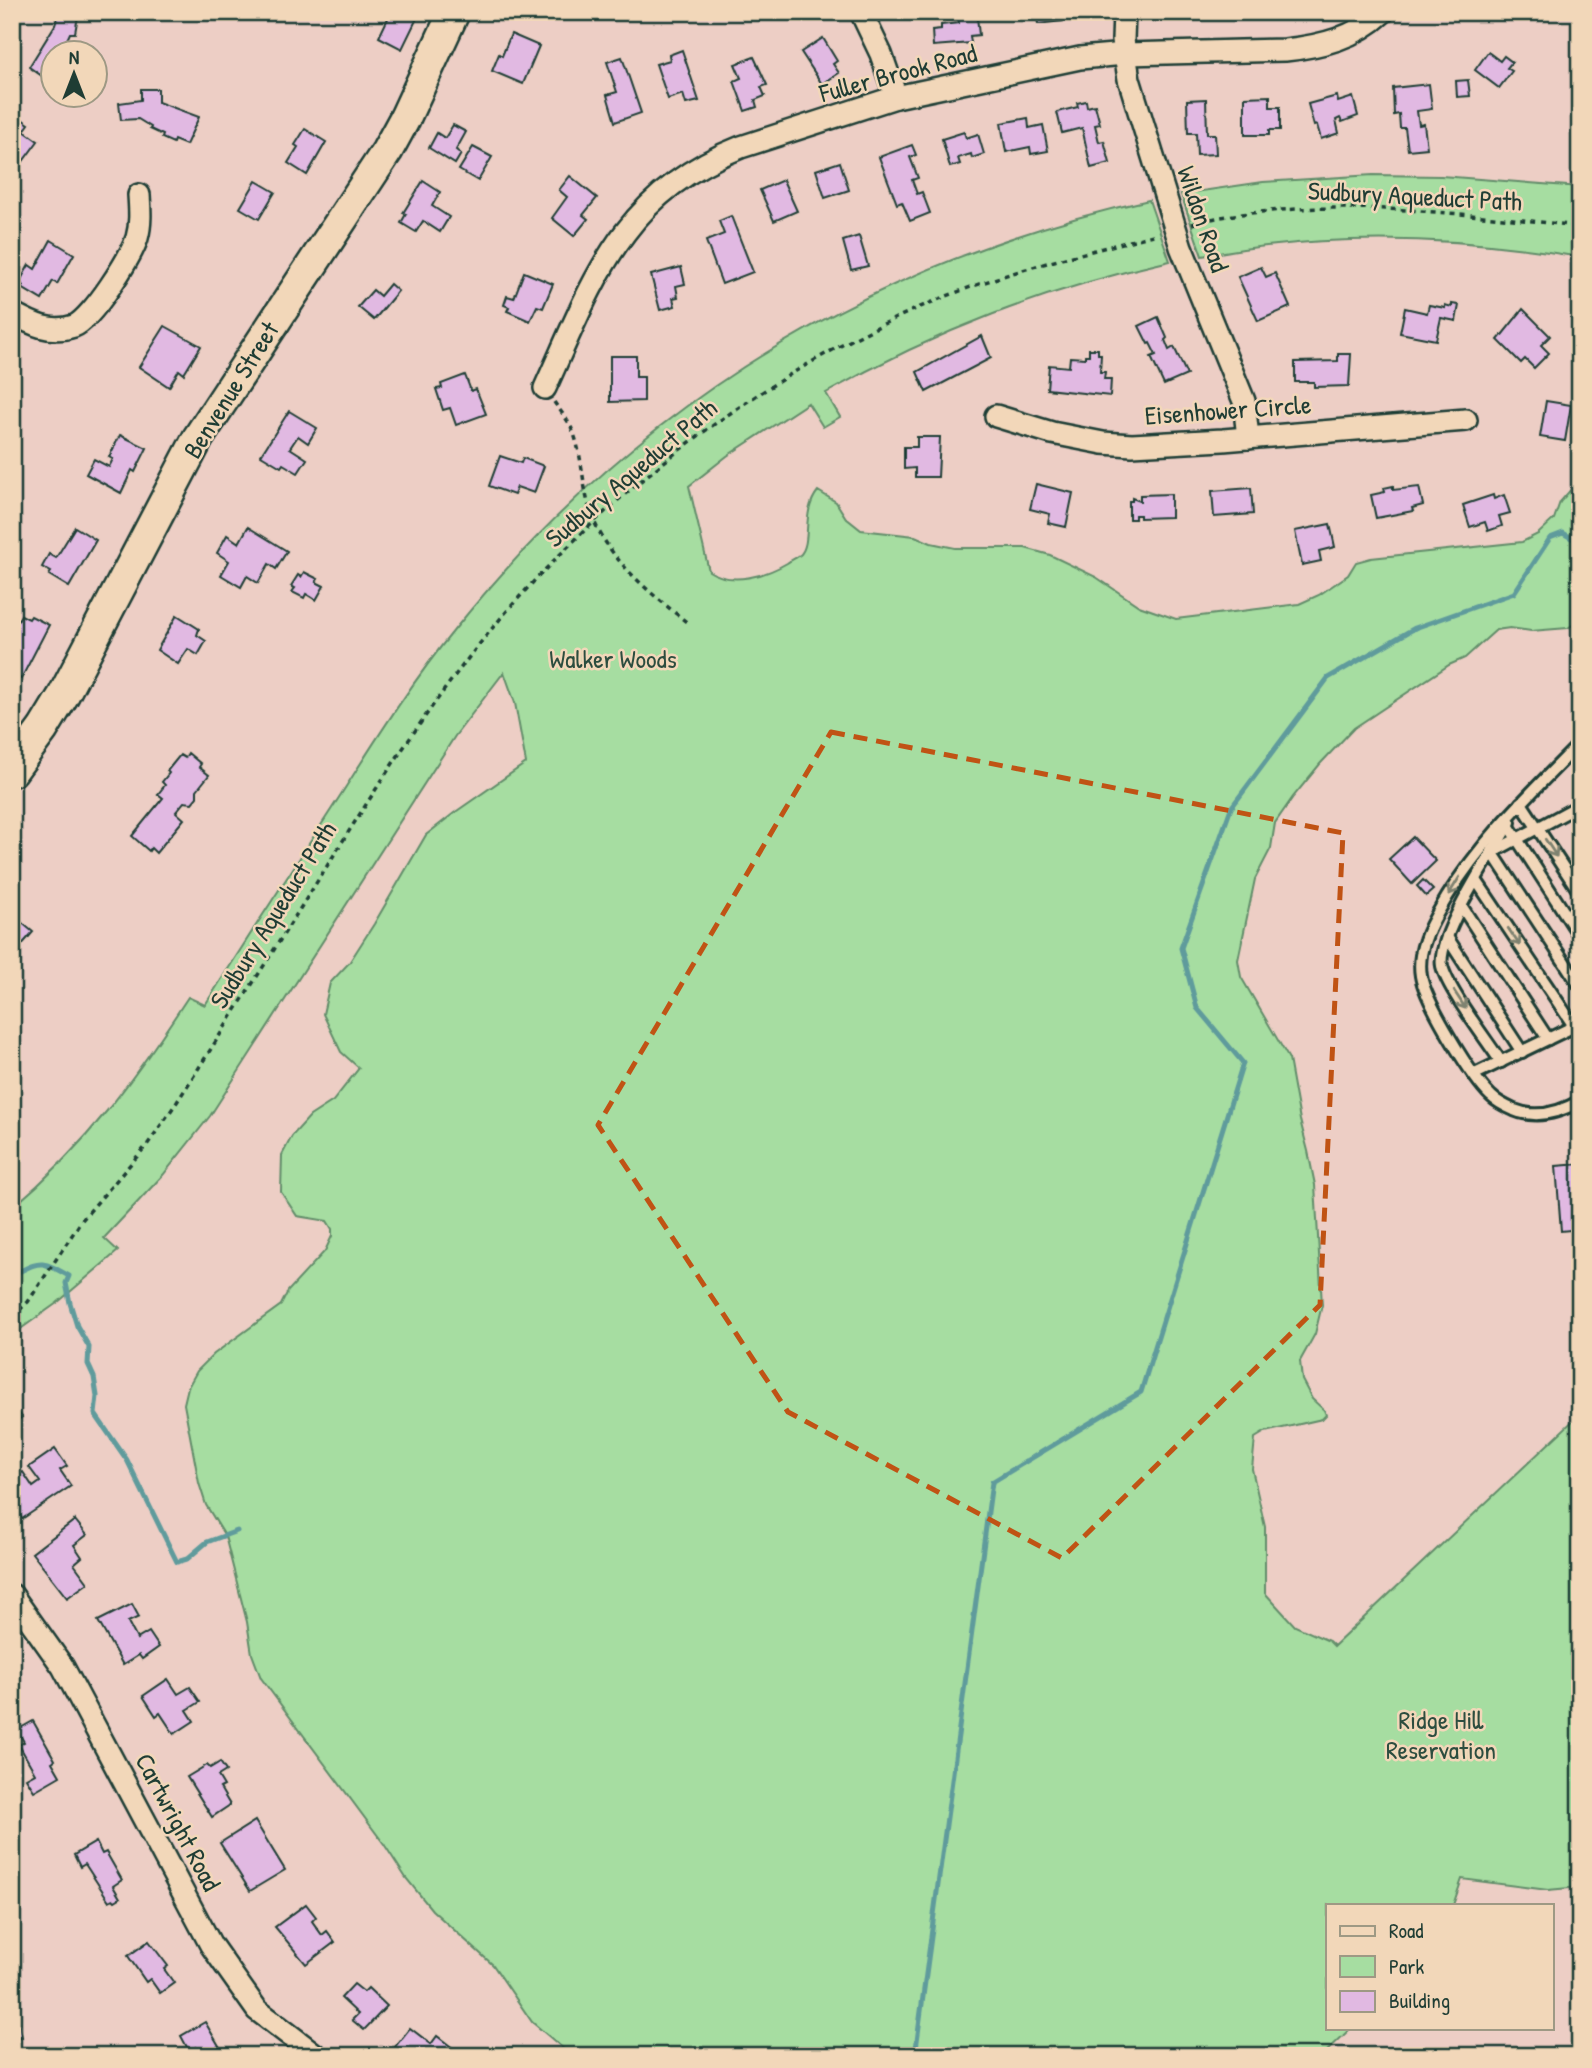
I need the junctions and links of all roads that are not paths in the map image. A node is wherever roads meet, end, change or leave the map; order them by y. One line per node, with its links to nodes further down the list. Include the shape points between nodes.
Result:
1 (454, 12): 14 (street, Benvenue Street, via 396,136 198,438 63,696)
2 (861, 12): 6 (street)
3 (1125, 12): 5 (street, Wildon Road)
4 (1383, 12): 5 (street, Fuller Brook Road, via 1353,34 1313,47)
5 (1125, 54): 6 (street, Fuller Brook Road, via 1080,58); 12 (street, Wildon Road, via 1175,229 1244,401)
6 (896, 97): 9 (street, Fuller Brook Road, via 741,147 702,164 670,186 608,254)
7 (139, 195): 8 (street, via 139,229 133,248 83,321 48,329)
8 (12, 313)
9 (545, 388)
10 (996, 416): 12 (street, Eisenhower Circle, via 1103,443)
11 (1466, 420): 12 (street, Eisenhower Circle)
12 (1248, 438)
13 (1580, 743): 15 (lane)
14 (12, 771)
15 (1521, 803): 17 (lane); 18 (lane); 21 (lane)
16 (1580, 805): 18 (lane)
17 (1508, 825): 19 (lane); 20 (lane)
18 (1537, 828): 19 (lane); 23 (lane, one-way to 23)
19 (1517, 839): 20 (lane); 26 (lane)
20 (1492, 852): 21 (lane); 22 (lane); 27 (lane)
21 (1468, 865): 32 (lane, one-way to 32, via 1432,923 1420,965 1432,1006)
22 (1476, 880): 24 (lane); 28 (lane, one-way to 28)
23 (1580, 893)
24 (1462, 907): 25 (lane); 29 (lane)
25 (1447, 937): 30 (lane); 31 (lane, one-way to 31, via 1441,957 1446,976)
26 (1580, 937)
27 (1580, 986)
28 (1577, 1025): 29 (lane)
29 (1548, 1039): 30 (lane)
30 (1522, 1052): 31 (lane)
31 (1501, 1062): 32 (lane)
32 (1475, 1074): 33 (lane, via 1489,1094 1516,1111 1544,1115)
33 (1580, 1101)
34 (12, 1595): 35 (street, Cartwright Road, via 63,1667 211,1945 257,2010)
35 (317, 2056)

